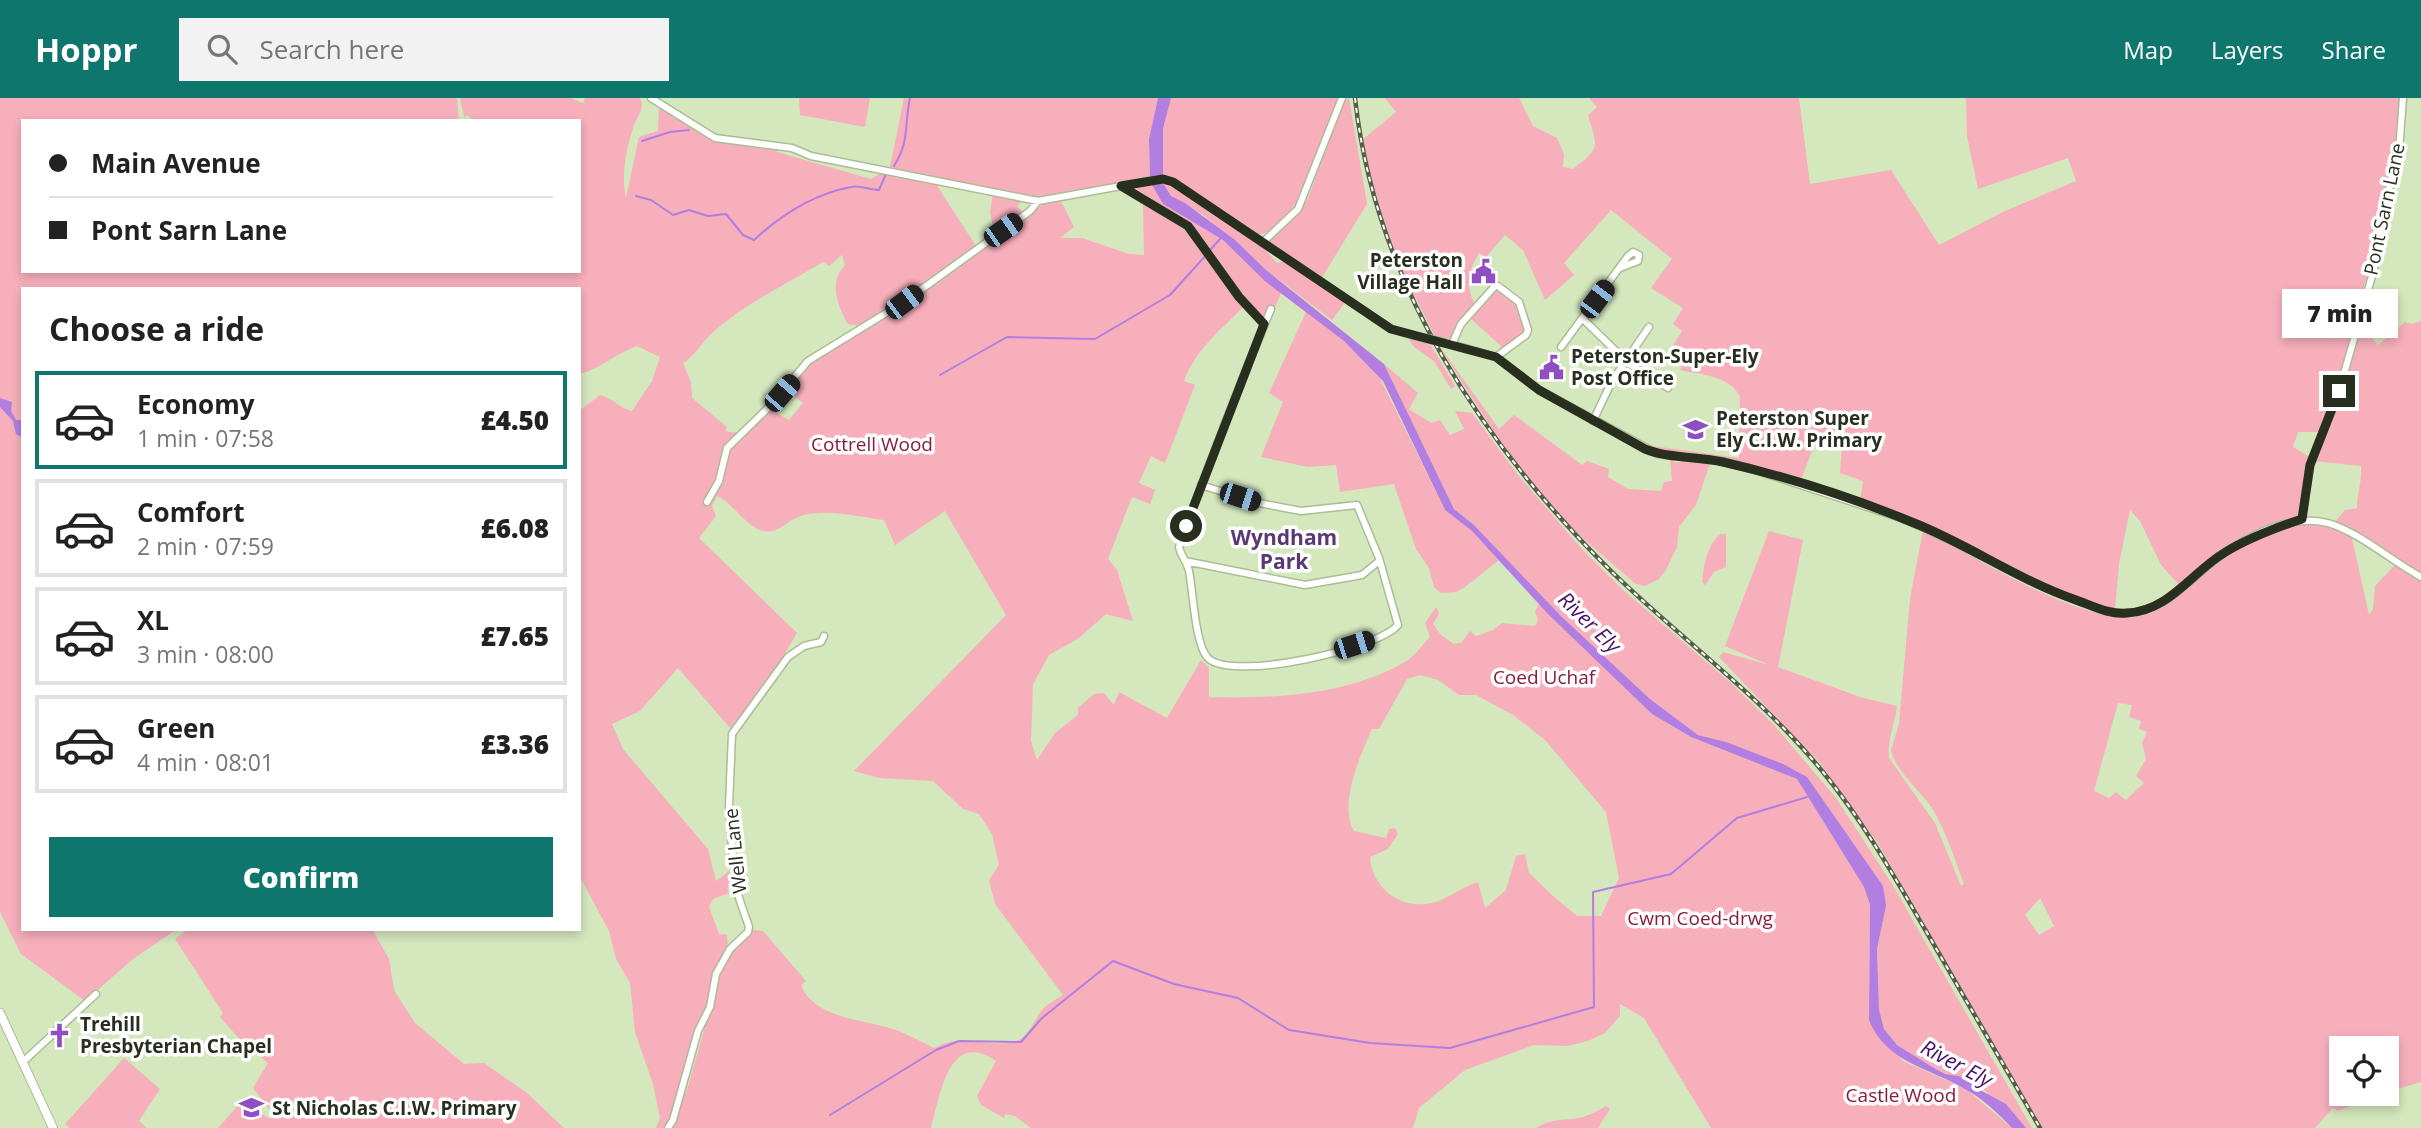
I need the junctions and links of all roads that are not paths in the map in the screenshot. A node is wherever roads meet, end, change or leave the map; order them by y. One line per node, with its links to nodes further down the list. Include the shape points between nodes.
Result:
1 (651, 98): 5 (street)
2 (670, 98): 5 (street)
3 (1342, 98): 8 (street, via 1298,209)
4 (2403, 98): 22 (street, Pont Sarn Lane, via 2399,151 2374,269 2339,391 2310,465)
5 (666, 105): 7 (street, via 715,138 792,148 811,156)
6 (1121, 186): 7 (street); 8 (street, via 1163,179 1173,182); 12 (street, via 1188,226)
7 (1038, 201): 21 (street, via 904,302 808,361 727,447 719,481)
8 (1262, 243): 14 (street, bridge, via 1391,329)
9 (1620, 268): 11 (street)
10 (1271, 309): 12 (street)
11 (1584, 320): 15 (street); 17 (street)
12 (1264, 324): 20 (street)
13 (1649, 327): 17 (street)
14 (1452, 344): 16 (street); 16 (street, via 1461,324 1498,286 1519,302 1528,330)
15 (1561, 347)
16 (1496, 357): 19 (street, via 1539,390)
17 (1625, 360): 18 (street); 19 (street)
18 (1668, 388)
19 (1594, 421): 22 (street, via 1658,454 1752,469 1898,517 2031,584 2126,614 2163,602 2223,553)
20 (1202, 485): 23 (street, via 1179,547); 24 (street, via 1301,511 1357,505)
21 (707, 502)
22 (2302, 519): 25 (street, via 2333,525)
23 (1185, 561): 24 (street, via 1305,585 1362,575); 24 (street, via 1202,650 1214,662 1266,666 1301,661 1390,633 1398,618)
24 (1378, 562)
25 (2421, 577)
26 (824, 636): 31 (street, Well Lane, via 821,642 788,657 734,727 729,806 738,895 749,927 716,974 710,1007)
27 (96, 994): 29 (street)
28 (0, 1013): 29 (main road)
29 (24, 1061): 30 (main road)
30 (53, 1128)
31 (668, 1128)

